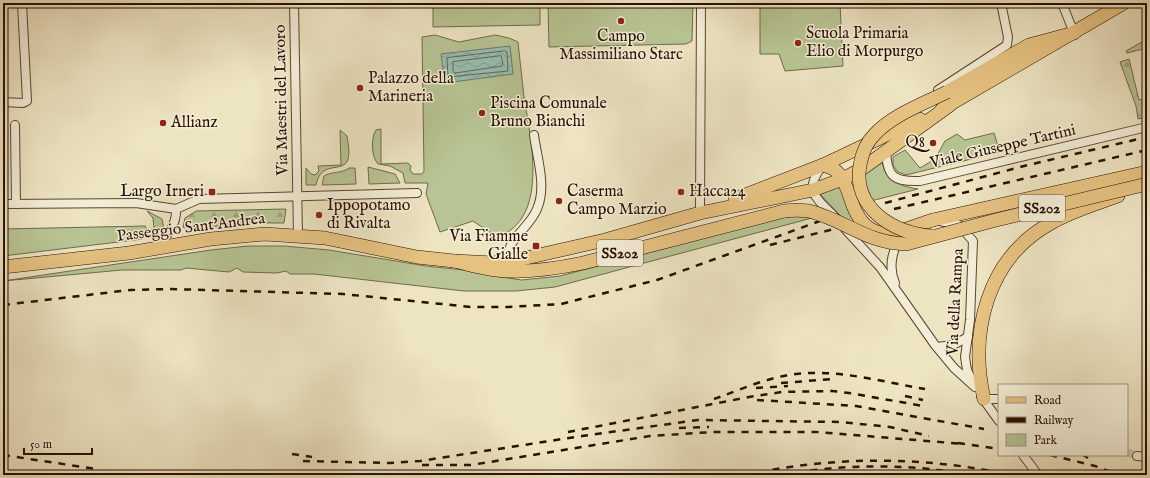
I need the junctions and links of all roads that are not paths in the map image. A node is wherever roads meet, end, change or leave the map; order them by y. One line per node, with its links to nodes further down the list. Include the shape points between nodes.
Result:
1 (22, 3): 8 (street, via 27,101)
2 (294, 3): 23 (street, Via Maestri del Lavoro)
3 (701, 3): 28 (street)
4 (1000, 3): 12 (street, via 1008,37 1007,45 907,106 900,121)
5 (1062, 3): 7 (street)
6 (1124, 3): 7 (main road)
7 (1074, 33): 9 (main road); 32 (main road, SS202, bridge, via 1028,45 892,121 873,135 866,147 859,170 862,194 868,206 877,216 898,228 921,235)
8 (3, 102)
9 (950, 105): 12 (main road); 14 (main road)
10 (15, 125): 25 (street)
11 (1147, 127): 14 (street, Viale Giuseppe Tartini, via 920,181 906,182 896,179 887,164)
12 (903, 128): 15 (main road)
13 (534, 135): 35 (street, via 541,198 530,222 506,252)
14 (886, 151): 17 (main road)
15 (822, 166): 17 (main road, via 834,169); 20 (street, via 812,182); 28 (main road)
16 (1147, 172): 29 (main road, SS202)
17 (843, 179): 20 (main road); 30 (main road, SS202, via 854,209 870,228 883,234)
18 (1147, 184): 32 (main road, SS202, bridge)
19 (1147, 187): 42 (main road, via 1097,203 1050,223 1009,257 998,272 986,302 982,323 979,371)
20 (813, 190): 22 (main road); 26 (street, Via della Rampa)
21 (417, 193): 23 (street)
22 (793, 194): 26 (street, Via della Rampa, via 810,198); 28 (main road)
23 (298, 196): 27 (street, via 199,199); 31 (street, Via Maestri del Lavoro)
24 (3, 204): 25 (street)
25 (16, 204): 27 (street, via 136,203)
26 (823, 205): 37 (street, Via della Rampa, via 869,254)
27 (176, 209): 33 (street, via 173,226)
28 (700, 213): 35 (main road, via 605,240)
29 (933, 220): 30 (main road, SS202); 38 (street, Via della Rampa, via 959,225 973,241)
30 (908, 228): 37 (street, Via della Rampa, via 898,242 892,259 893,278)
31 (298, 236): 33 (main road, Passeggio Sant'Andrea, via 241,236); 34 (main road, Passeggio Sant'Andrea, via 325,238 417,257)
32 (938, 236): 34 (main road, SS202, bridge, via 906,244 893,244 868,237 808,211 784,211 557,268 507,271)
33 (153, 249): 36 (main road, Passeggio Sant'Andrea)
34 (454, 261): 35 (main road)
35 (507, 261)
36 (3, 267)
37 (897, 289): 39 (street, Via della Rampa)
38 (968, 337): 39 (street, via 953,346); 40 (street, Via della Rampa, via 965,357 967,370)
39 (937, 347): 40 (street, Via della Rampa, via 954,368)
40 (975, 387): 42 (street, Via della Rampa)
41 (998, 399): 42 (street)
42 (987, 404): 43 (street, Via della Rampa)
43 (998, 420)
44 (1025, 456): 47 (street)
45 (1137, 456): 46 (street)
46 (1147, 457)
47 (1037, 473)

